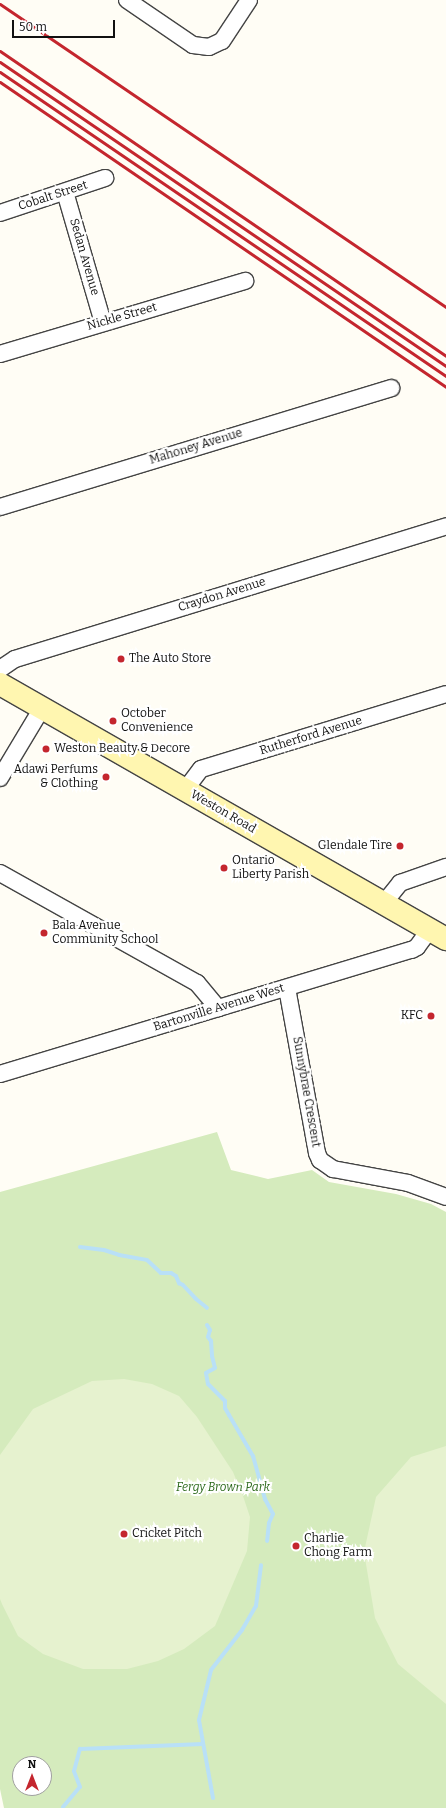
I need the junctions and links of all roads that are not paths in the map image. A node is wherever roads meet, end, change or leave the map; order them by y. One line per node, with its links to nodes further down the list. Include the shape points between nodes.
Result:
1 (127, 0): 2 (street, via 193,45 209,47 222,41)
2 (249, 0)
3 (105, 178): 4 (street, Cobalt Street)
4 (64, 192): 5 (street, Cobalt Street); 7 (street, Sedan Avenue)
5 (0, 212)
6 (245, 281): 7 (street, Nickle Street)
7 (103, 323): 8 (street, Nickle Street)
8 (0, 354)
9 (391, 388): 10 (street, Mahoney Avenue)
10 (0, 507)
11 (446, 526): 12 (street, Craydon Avenue, via 15,659)
12 (0, 669)
13 (0, 684): 15 (main road, Weston Road)
14 (446, 694): 17 (street, Rutherford Avenue, via 201,769)
15 (42, 708): 16 (street); 17 (main road, Weston Road)
16 (0, 778)
17 (185, 790): 20 (main road, Weston Road)
18 (446, 867): 20 (street, via 400,883)
19 (0, 873): 23 (street, via 198,983)
20 (384, 903): 21 (main road, Weston Road)
21 (438, 934): 22 (street, Bartonville Avenue West, via 412,950)
22 (287, 988): 23 (street, Bartonville Avenue West); 25 (street, Sunnybrae Crescent, via 320,1160 333,1169 408,1183)
23 (218, 1008): 24 (street, Bartonville Avenue West)
24 (0, 1074)
25 (446, 1197)

